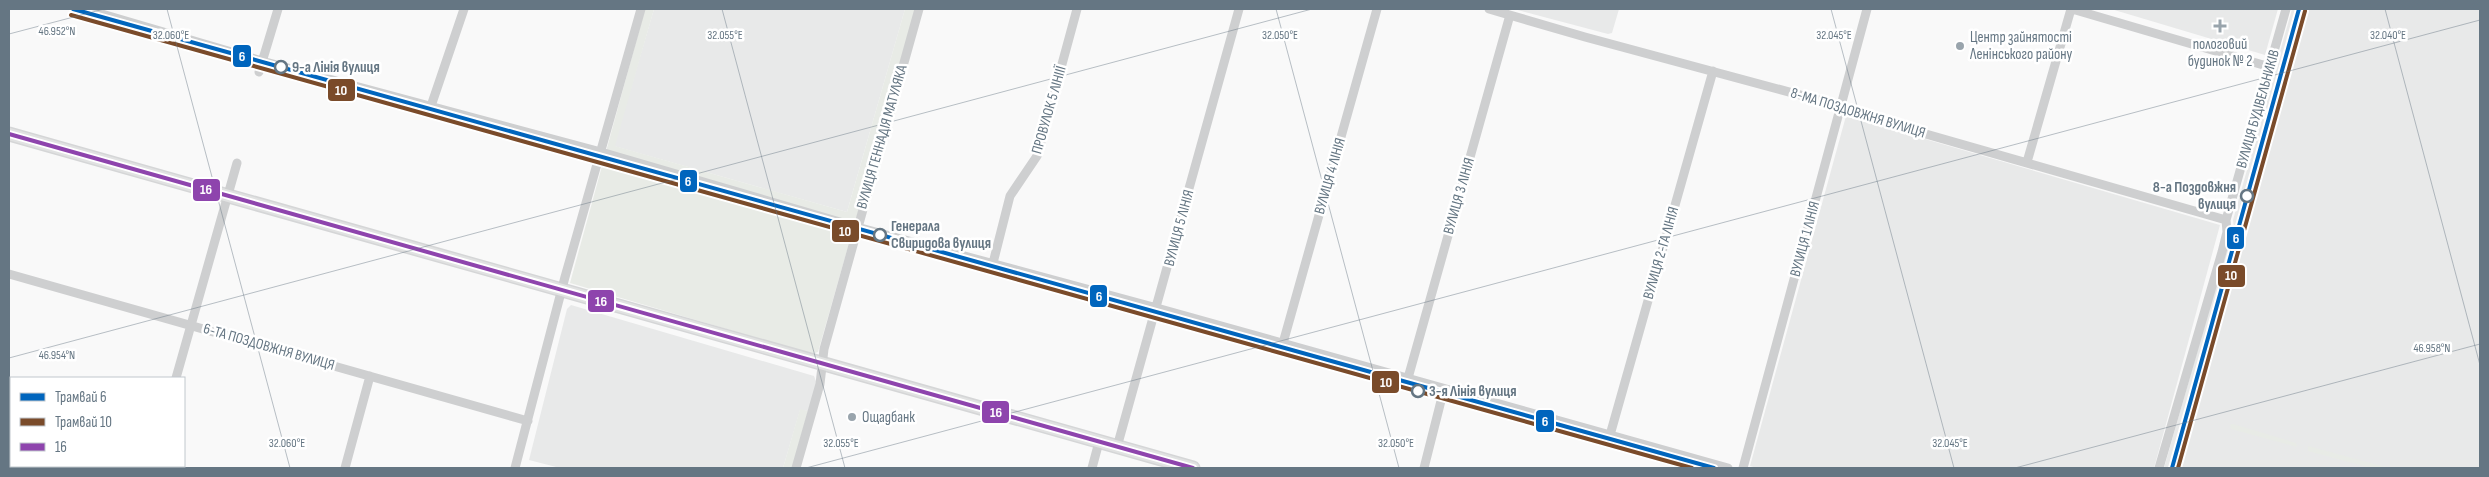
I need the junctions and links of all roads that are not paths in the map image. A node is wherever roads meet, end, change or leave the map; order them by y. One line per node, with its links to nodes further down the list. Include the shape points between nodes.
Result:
1 (85, 9): 13 (street)
2 (278, 9): 15 (street)
3 (464, 9): 19 (street)
4 (641, 9): 22 (street)
5 (919, 9): 27 (street, ВУЛИЦЯ ГЕННАДІЯ МАТУЛЯКА)
6 (1077, 9): 28 (street, ПРОВУЛОК 5 ЛІНІІЇ, via 1037,156 1010,196)
7 (1239, 9): 31 (street, ВУЛИЦЯ 5 ЛІНІЯ)
8 (1376, 9): 33 (street, ВУЛИЦЯ 4 ЛІНІЯ)
9 (1489, 9): 14 (street, 8-МА ПОЗДОВЖНЯ ВУЛИЦЯ)
10 (1867, 9): 20 (street, ВУЛИЦЯ 1 ЛІНІЯ)
11 (2071, 9): 16 (street); 23 (street)
12 (2286, 9): 16 (street, ВУЛИЦЯ БУДІВЕЛЬНИКІВ)
13 (107, 12): 15 (street)
14 (1510, 15): 17 (street, 8-МА ПОЗДОВЖНЯ ВУЛИЦЯ); 37 (street, ВУЛИЦЯ 3 ЛІНІЯ)
15 (262, 61): 18 (street); 19 (street)
16 (2270, 67): 26 (street, ВУЛИЦЯ БУДІВЕЛЬНИКІВ)
17 (1713, 71): 20 (street, 8-МА ПОЗДОВЖНЯ ВУЛИЦЯ); 40 (street, ВУЛИЦЯ 2-ГА ЛІНІЯ)
18 (259, 72)
19 (431, 106): 22 (street)
20 (1841, 106): 23 (street, 8-МА ПОЗДОВЖНЯ ВУЛИЦЯ, via 1884,122); 50 (street, ВУЛИЦЯ 1 ЛІНІЯ)
21 (9, 134): 25 (main road)
22 (601, 152): 27 (street); 30 (street)
23 (2027, 162): 26 (street, 8-МА ПОЗДОВЖНЯ ВУЛИЦЯ)
24 (237, 163): 25 (street)
25 (228, 196): 30 (main road); 32 (street)
26 (2226, 220): 51 (street, ВУЛИЦЯ БУДІВЕЛЬНИКІВ, via 2222,252)
27 (857, 227): 28 (street); 34 (street, ВУЛИЦЯ ГЕННАДІЯ МАТУЛЯКА)
28 (993, 263): 31 (street)
29 (9, 274): 32 (street, 6-ТА ПОЗДОВЖНЯ ВУЛИЦЯ)
30 (562, 289): 34 (main road); 39 (street)
31 (1157, 308): 33 (street); 42 (street, ВУЛИЦЯ 5 ЛІНІЯ)
32 (191, 325): 35 (street, 6-ТА ПОЗДОВЖНЯ ВУЛИЦЯ); 36 (street)
33 (1283, 343): 37 (street)
34 (823, 362): 41 (main road); 45 (street, ВУЛИЦЯ ГЕННАДІЯ МАТУЛЯКА, via 820,384)
35 (370, 376): 39 (street, 6-ТА ПОЗДОВЖНЯ ВУЛИЦЯ); 43 (street)
36 (176, 377)
37 (1408, 378): 38 (street)
38 (1444, 389): 40 (street); 48 (street)
39 (528, 421): 44 (street)
40 (1610, 435): 49 (street)
41 (1099, 442): 42 (main road); 46 (street)
42 (1117, 447): 47 (main road)
43 (345, 468)
44 (515, 468)
45 (796, 468)
46 (1092, 468)
47 (1193, 468)
48 (1424, 468)
49 (1728, 468)
50 (1743, 468)
51 (2159, 468)

